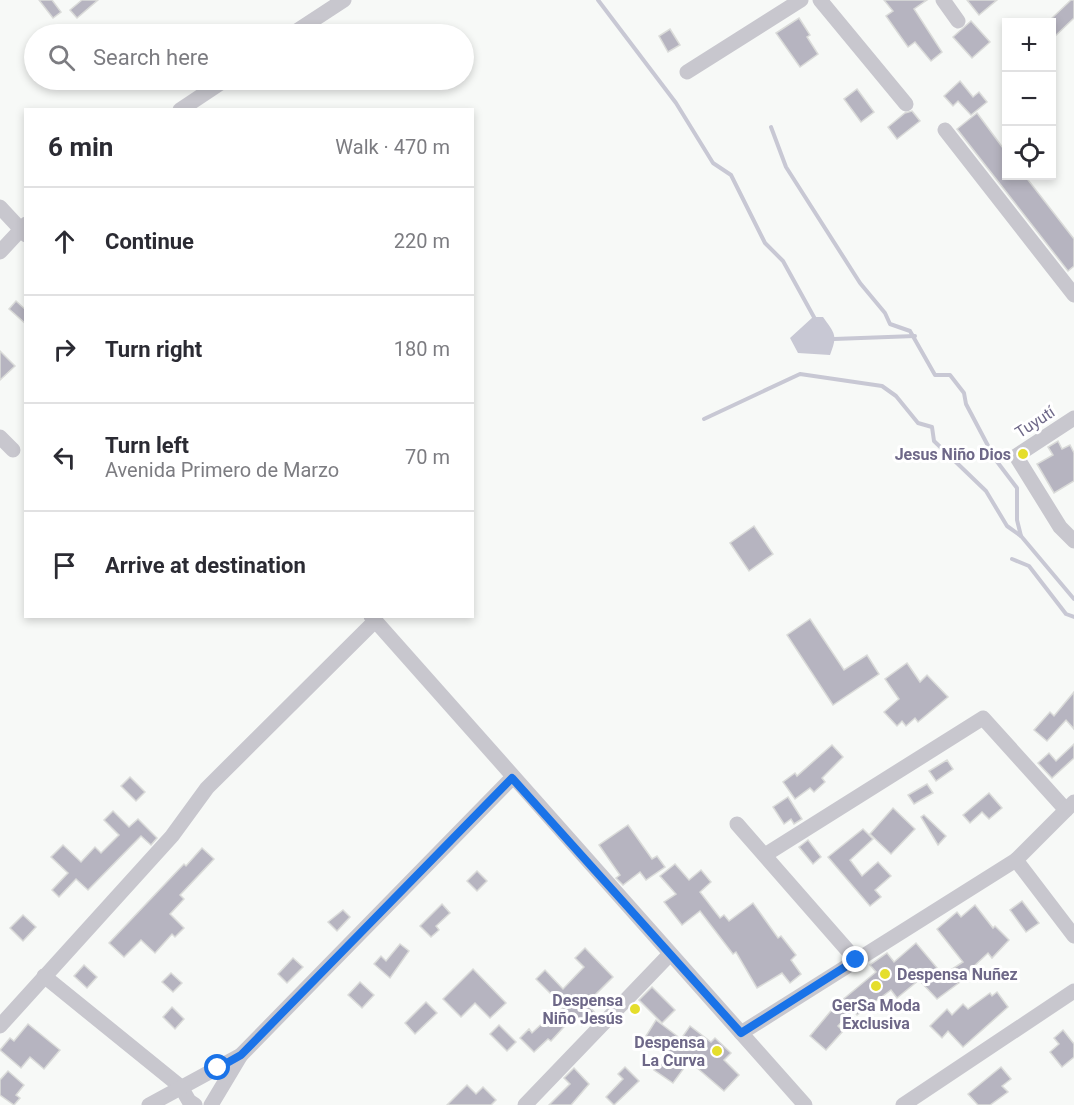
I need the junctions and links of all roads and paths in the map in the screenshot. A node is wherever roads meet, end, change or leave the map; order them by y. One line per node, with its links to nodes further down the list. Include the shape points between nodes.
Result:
1 (344, 0): 6 (street)
2 (801, 0): 7 (street)
3 (820, 0): 9 (street)
4 (943, 0): 5 (street)
5 (958, 21)
6 (307, 24)
7 (687, 72)
8 (210, 90): 10 (street)
9 (906, 104)
10 (183, 108)
11 (945, 130): 15 (street)
12 (0, 207): 13 (street)
13 (24, 230): 14 (street)
14 (0, 252)
15 (1074, 295)
16 (1074, 418): 19 (street, Tuyutí, via 1016,456 1060,527)
17 (0, 437): 18 (street)
18 (14, 450)
19 (1074, 541)
20 (373, 619): 21 (street); 29 (street, via 207,788 172,836)
21 (512, 778): 27 (street); 33 (street)
22 (1070, 806): 24 (street, via 983,718); 25 (street)
23 (737, 824): 24 (street)
24 (765, 855): 28 (street)
25 (1016, 860): 26 (street); 28 (street)
26 (1074, 936)
27 (670, 954): 32 (street); 38 (street)
28 (856, 960): 32 (street)
29 (44, 976): 31 (street); 34 (street)
30 (1074, 991): 40 (street)
31 (0, 1026)
32 (741, 1033): 39 (street)
33 (241, 1055): 34 (street); 37 (street)
34 (181, 1087): 35 (street); 36 (street)
35 (149, 1105)
36 (195, 1105)
37 (211, 1105)
38 (525, 1105)
39 (805, 1105)
40 (903, 1105)

